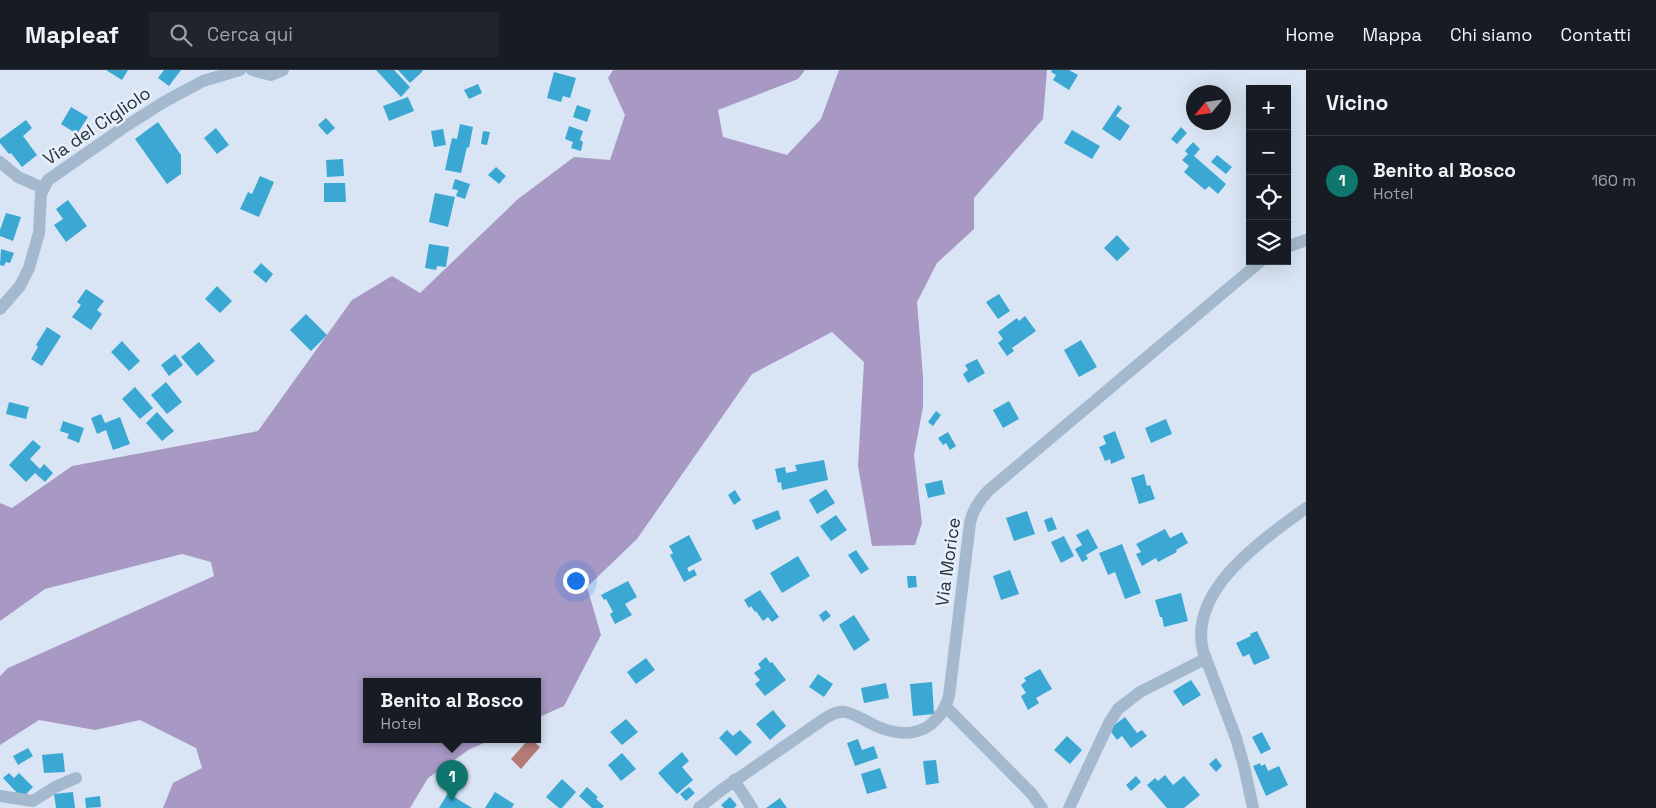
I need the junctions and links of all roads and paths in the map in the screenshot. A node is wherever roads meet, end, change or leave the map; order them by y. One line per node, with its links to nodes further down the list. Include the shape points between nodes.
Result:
1 (240, 70): 5 (street, Via del Cigliolo, via 198,84 148,111 54,175)
2 (252, 70): 3 (street, via 271,75)
3 (283, 70)
4 (0, 162): 5 (street, via 18,177)
5 (43, 188): 9 (street, Via del Cigliolo, via 39,233 32,261 22,283)
6 (1306, 240): 7 (street)
7 (1291, 246)
8 (1257, 265): 12 (street, Via Morice, via 996,483 977,503 970,523)
9 (0, 309)
10 (1306, 508): 11 (street, via 1249,551 1212,596 1201,632)
11 (1205, 659): 19 (street, via 1140,692 1118,708); 20 (street, via 1236,738)
12 (946, 706): 14 (street, via 927,727 908,733 881,728 850,713 835,713); 18 (street)
13 (76, 778): 15 (street, via 33,801)
14 (734, 780): 16 (street); 17 (street)
15 (0, 796)
16 (699, 808)
17 (752, 808)
18 (1042, 808)
19 (1069, 808)
20 (1253, 808)

